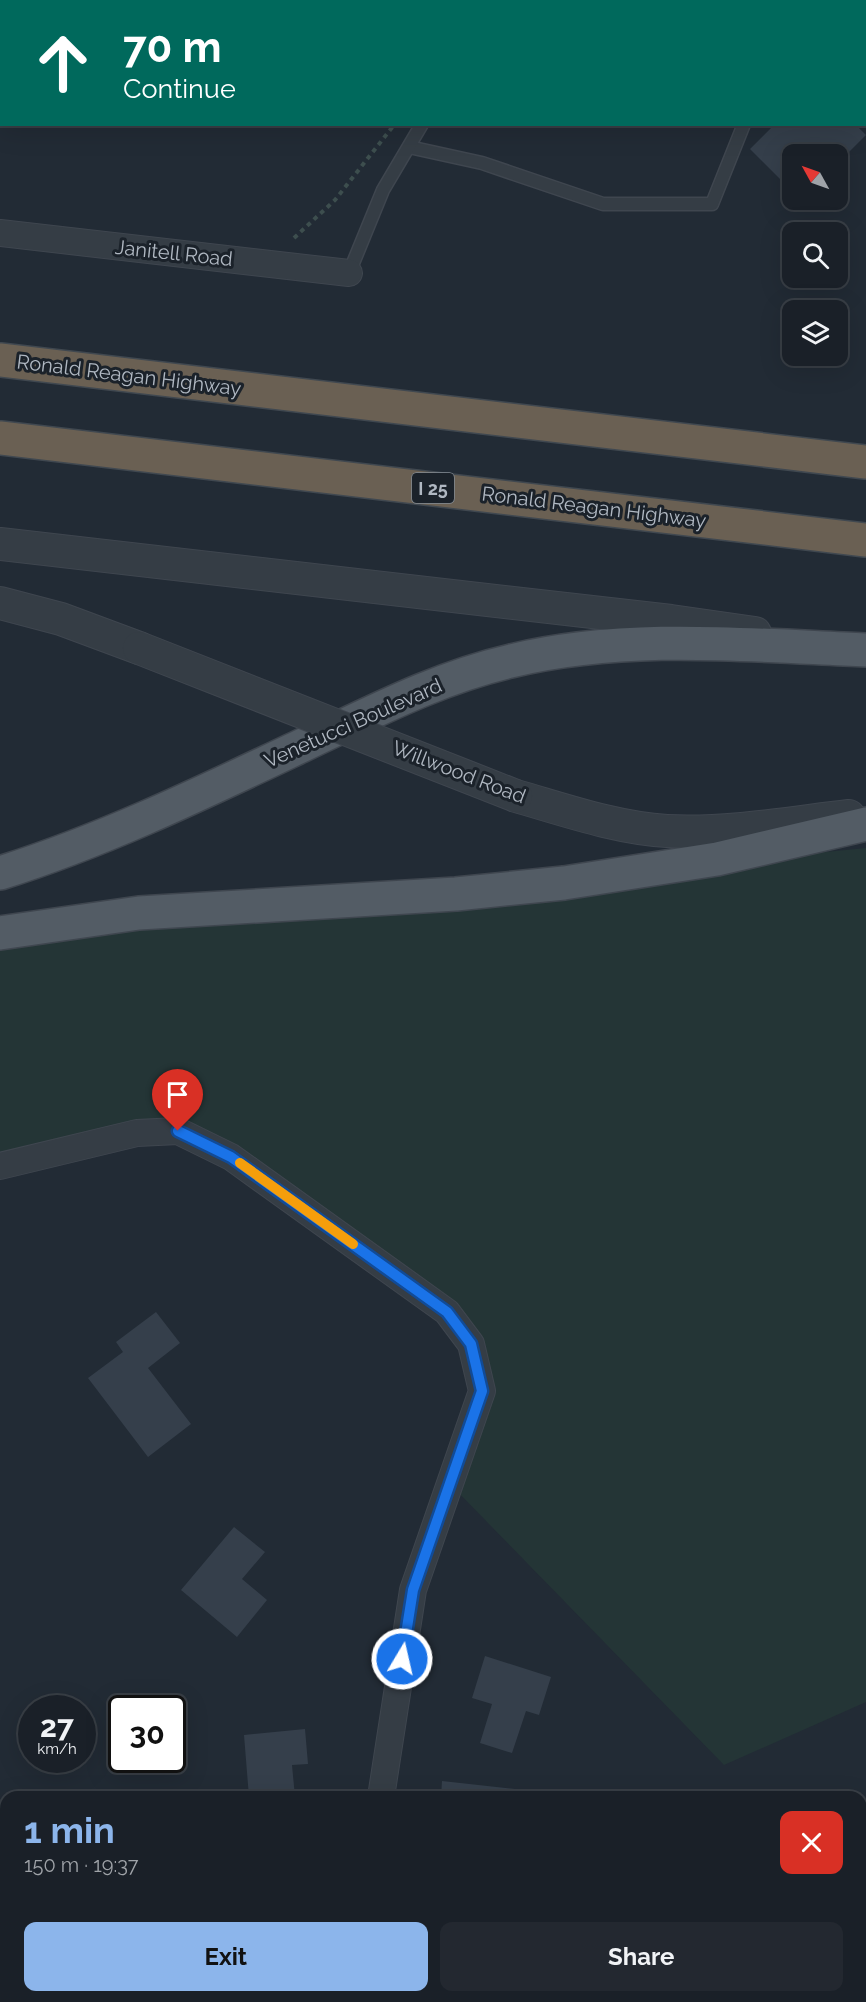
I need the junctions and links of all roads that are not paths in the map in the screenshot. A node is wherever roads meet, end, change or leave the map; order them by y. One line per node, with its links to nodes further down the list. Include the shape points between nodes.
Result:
1 (421, 126): 3 (lane)
2 (743, 126): 3 (lane, via 712,204 603,204 482,163)
3 (409, 147): 5 (lane, via 383,190)
4 (0, 233): 5 (street, Janitell Road)
5 (349, 273)
6 (0, 360): 8 (highway, Ronald Reagan Highway)
7 (0, 438): 9 (highway, Ronald Reagan Highway / I 25)
8 (866, 462)
9 (866, 540)
10 (0, 544): 12 (street, via 671,621)
11 (0, 603): 13 (street, Willwood Road, bridge, via 61,619 139,648 516,796 605,821 665,831 711,831)
12 (866, 650): 15 (main road, Venetucci Boulevard, via 689,643 596,646 510,661 424,688 190,798)
13 (866, 814)
14 (866, 824): 16 (main road, via 717,859 564,883 456,894 139,912)
15 (0, 873)
16 (0, 933)
17 (0, 1166): 18 (street, via 137,1133 178,1131 231,1157 447,1312 471,1344 482,1391 413,1590)
18 (382, 1791)

